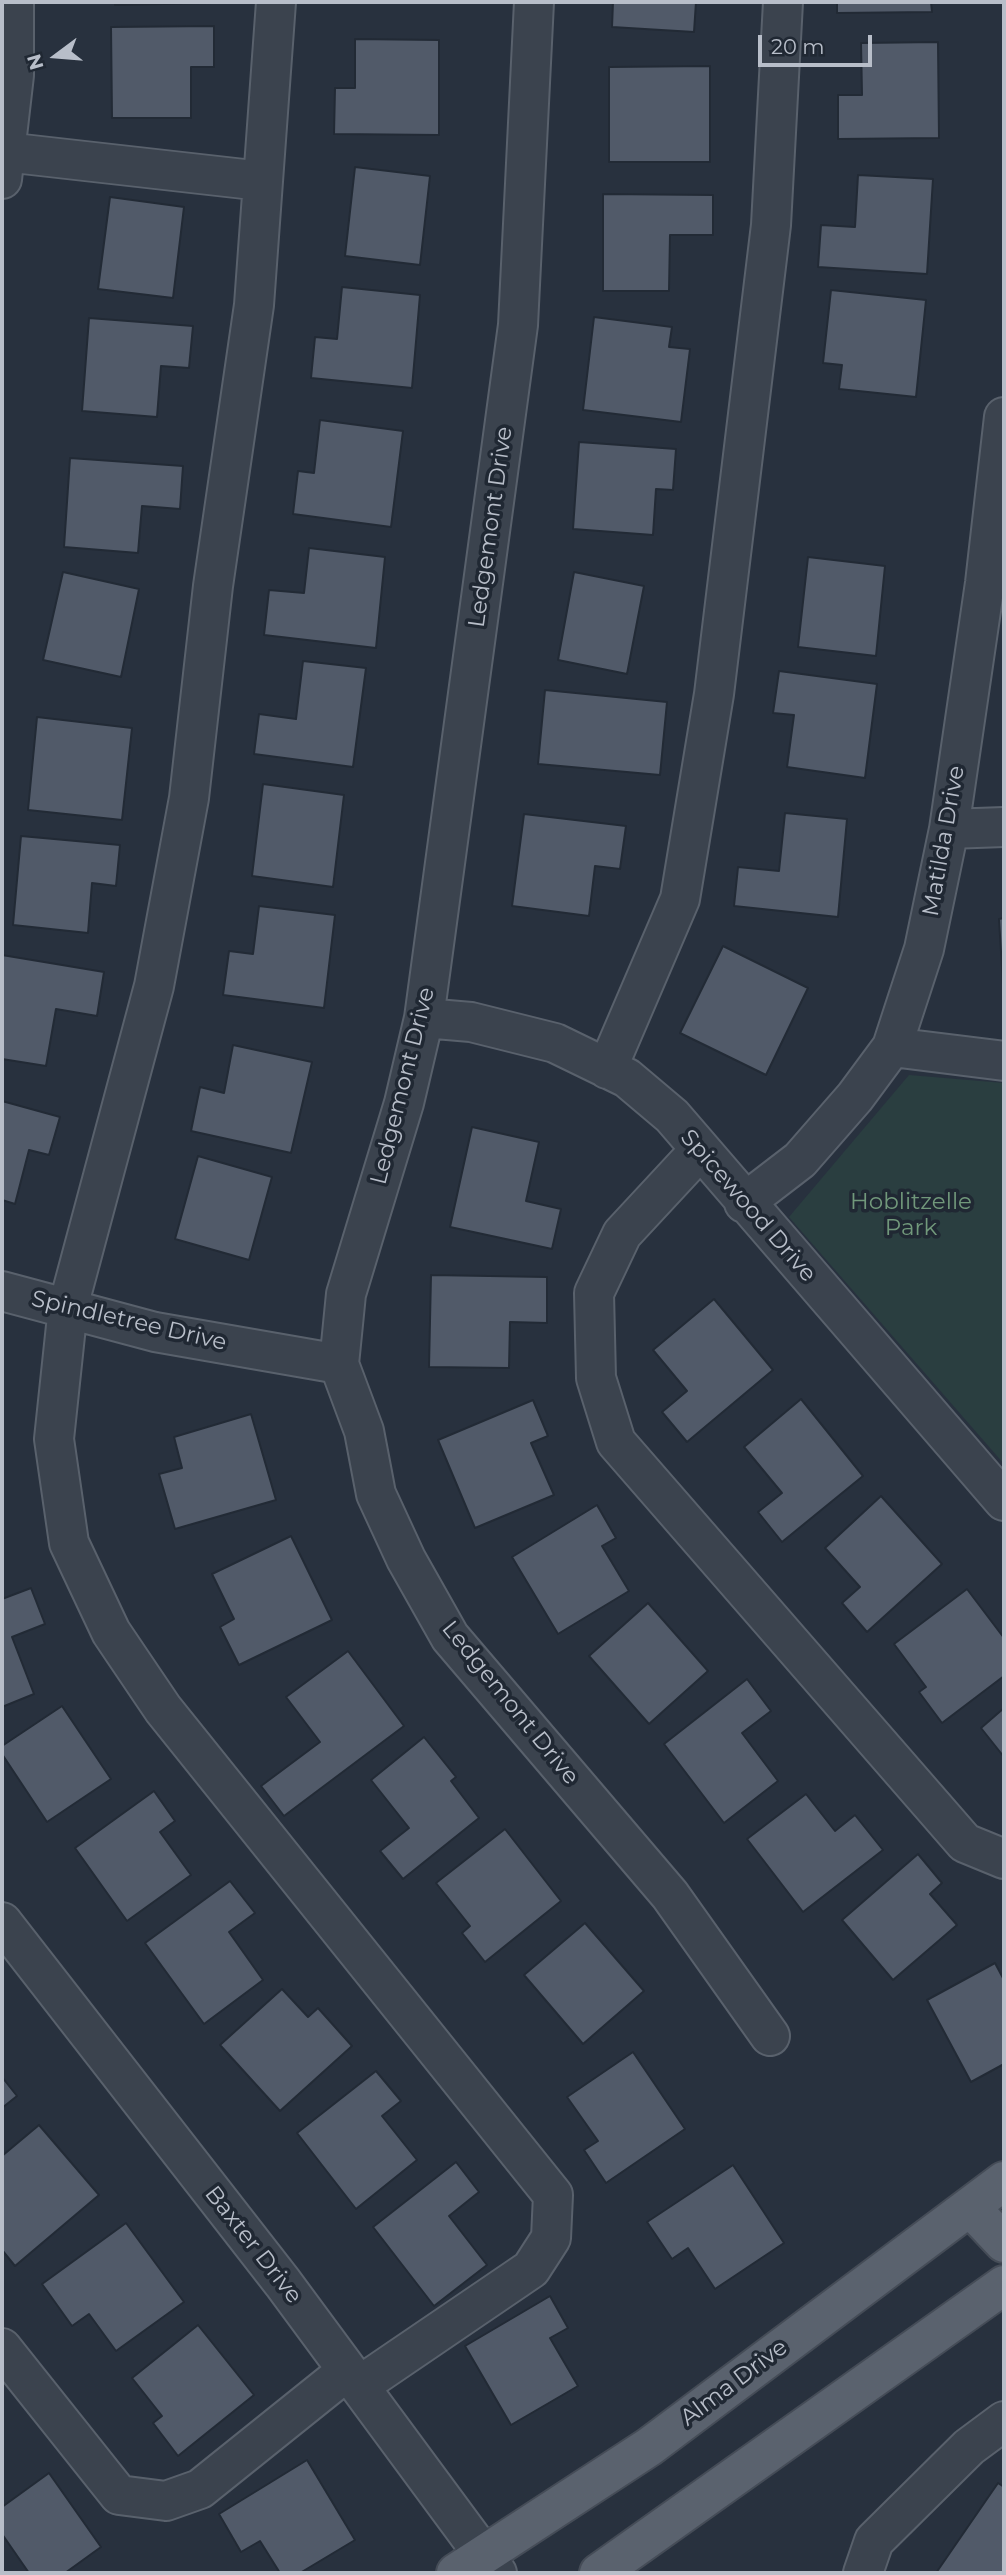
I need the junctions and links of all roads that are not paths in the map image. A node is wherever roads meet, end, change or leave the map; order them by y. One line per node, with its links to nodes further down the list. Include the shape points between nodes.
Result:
1 (14, 2): 5 (street, via 14,75)
2 (276, 2): 6 (street)
3 (534, 2): 11 (street, Ledgemont Drive, via 518,325)
4 (783, 2): 14 (street, via 771,225 713,694 685,872 680,900)
5 (3, 166): 6 (street)
6 (262, 181): 18 (street, via 254,305 213,586 189,798 154,986)
7 (1004, 416): 8 (street, Matilda Drive)
8 (995, 582): 10 (street, Matilda Drive)
9 (1004, 827): 10 (street)
10 (949, 829): 12 (street, Matilda Drive, via 924,948)
11 (424, 1018): 14 (street, Spicewood Drive, via 471,1022 555,1043); 19 (street, Ledgemont Drive, via 404,1103 346,1294)
12 (892, 1046): 13 (street); 16 (street, Matilda Drive, via 800,1160)
13 (1004, 1061)
14 (607, 1069): 15 (street, Spicewood Drive, via 627,1078 671,1116)
15 (700, 1150): 16 (street, Spicewood Drive); 21 (street, via 622,1234 594,1293 596,1378 616,1442 965,1843)
16 (744, 1203): 20 (street, Spicewood Drive)
17 (2, 1291): 18 (street, Spindletree Drive)
18 (68, 1307): 19 (street, Spindletree Drive, via 155,1332); 29 (street, via 54,1439 68,1543 111,1632 163,1709 553,2195 551,2238 531,2269)
19 (339, 1364): 23 (street, Ledgemont Drive, via 364,1430 376,1494 450,1637 670,1895)
20 (1004, 1501)
21 (1004, 1859)
22 (2, 1922): 29 (street, Baxter Drive)
23 (769, 2036)
24 (1004, 2181): 25 (main road, Alma Drive)
25 (970, 2207): 26 (main road); 32 (main road, Alma Drive)
26 (1004, 2244)
27 (1004, 2284): 33 (main road)
28 (2, 2348): 29 (street, via 119,2495 166,2501 200,2489)
29 (353, 2379): 32 (street, Baxter Drive)
30 (1004, 2421): 31 (street)
31 (987, 2446): 34 (street, via 874,2541)
32 (479, 2567)
33 (599, 2573)
34 (863, 2573)

